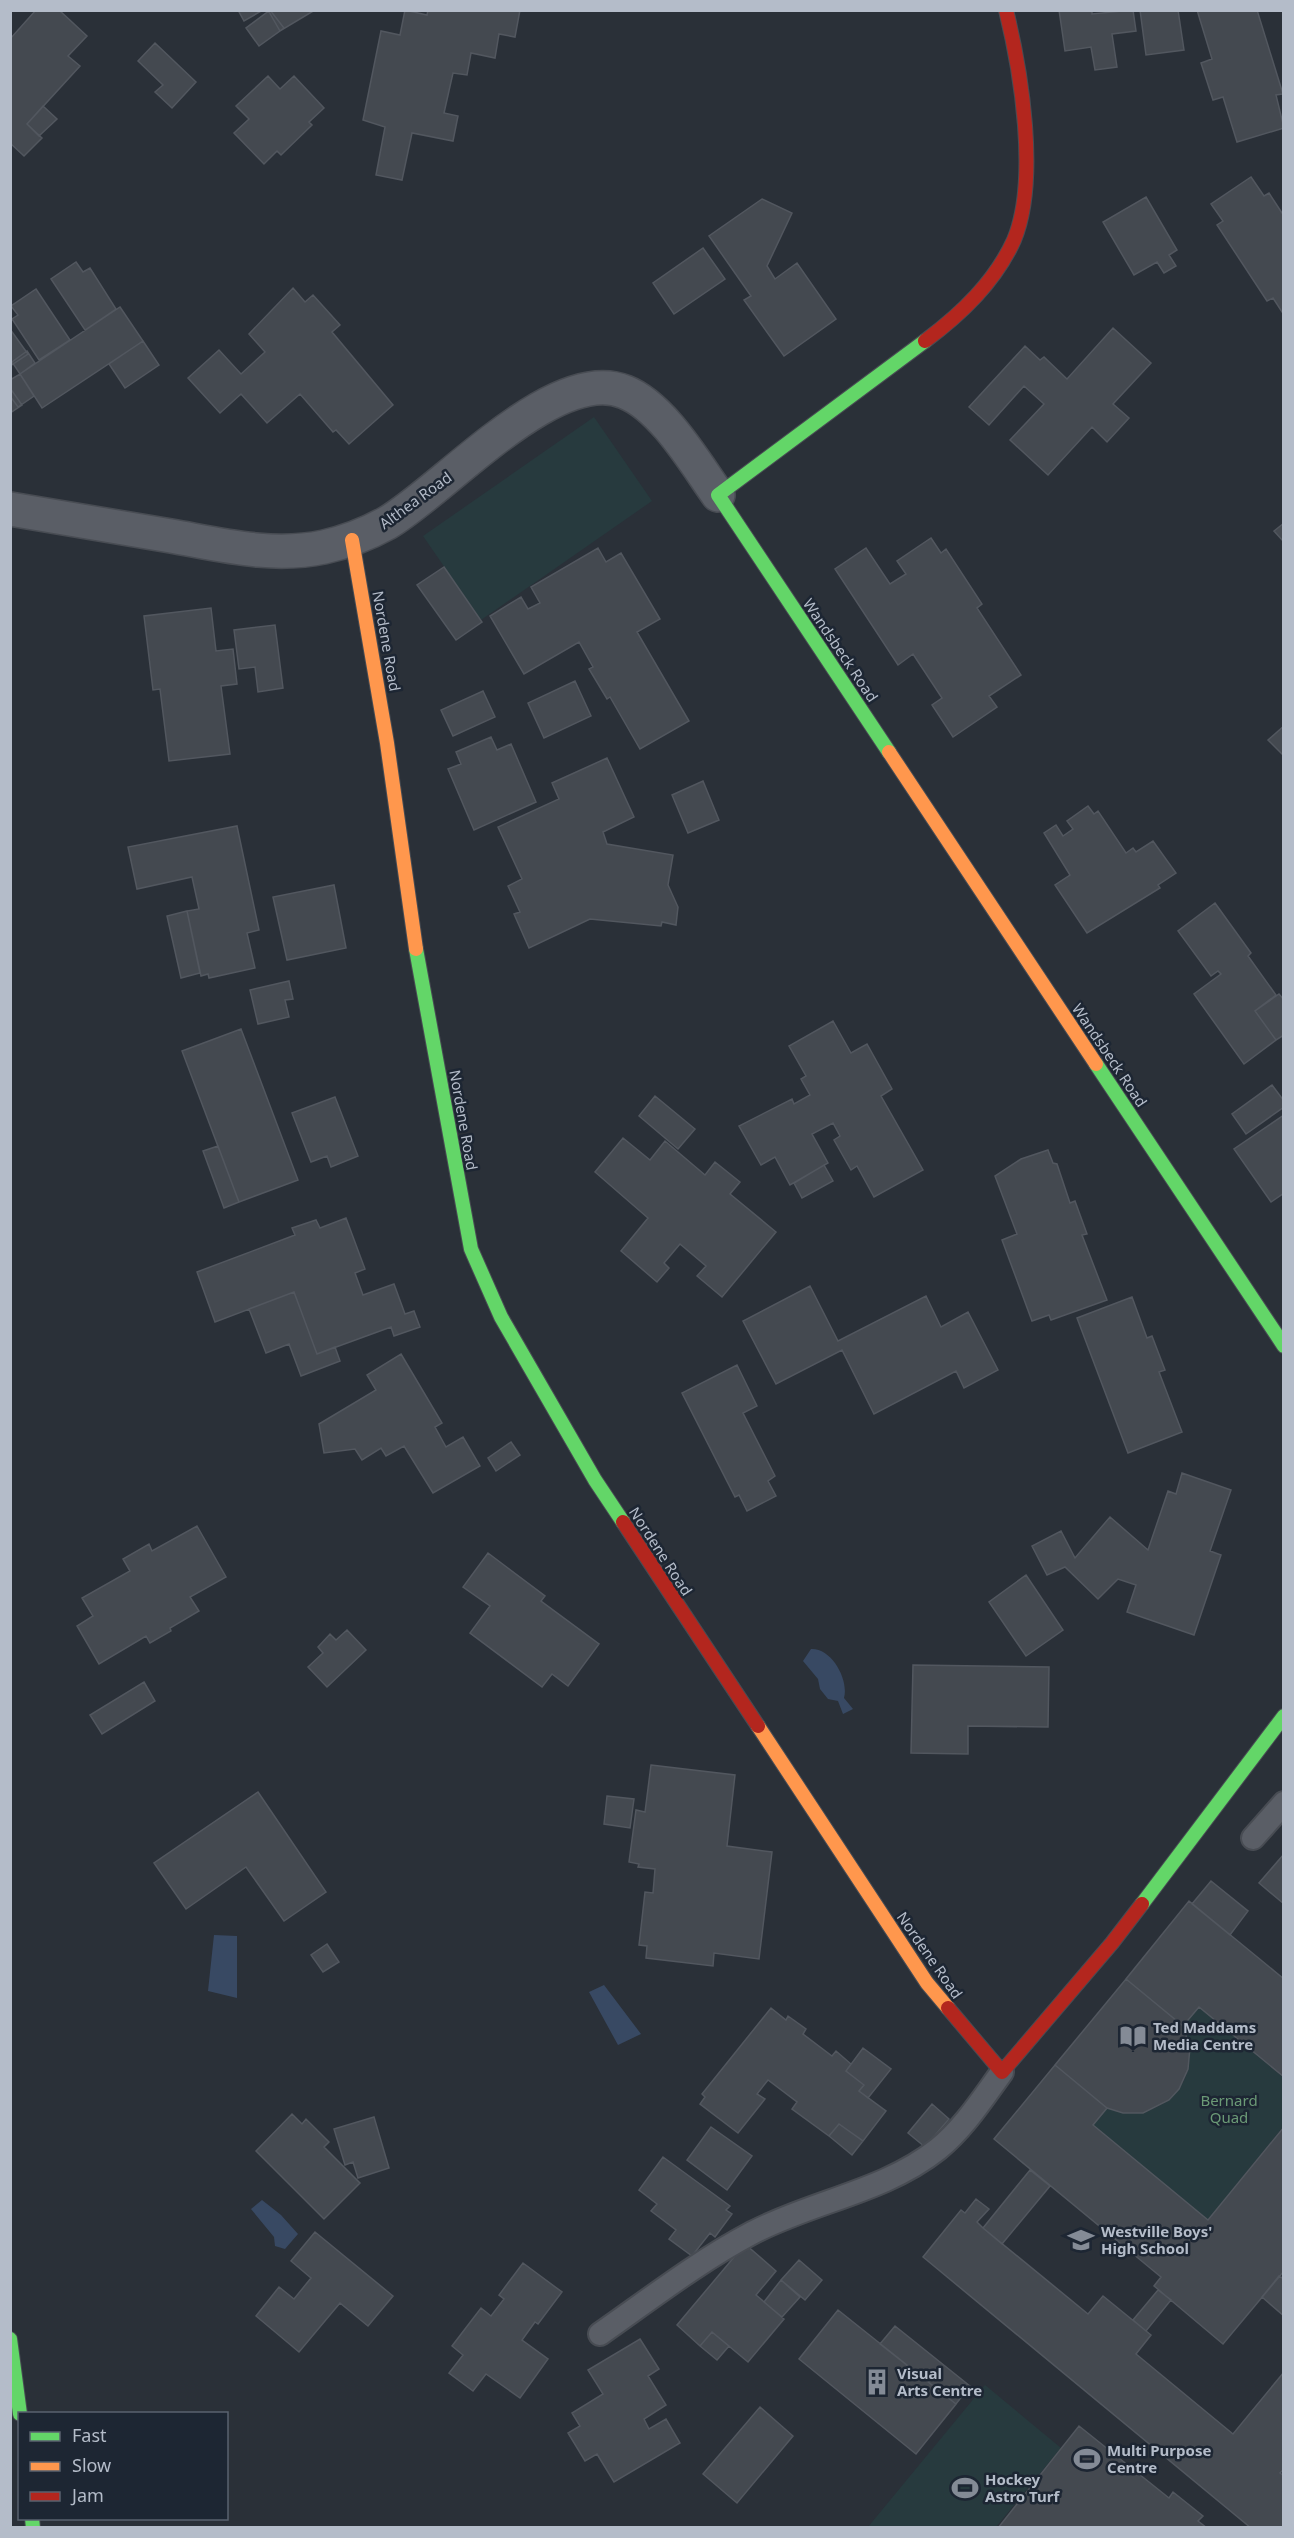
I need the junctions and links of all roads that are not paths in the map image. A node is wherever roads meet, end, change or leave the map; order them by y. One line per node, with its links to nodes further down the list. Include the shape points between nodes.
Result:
1 (1006, 10): 2 (main road, via 1022,98 1025,160 1016,236 998,269 978,296 948,324)
2 (718, 495): 4 (street, Althea Road, via 669,428 646,405 625,392 606,388 561,396 532,412 388,522); 5 (main road, Wandsbeck Road)
3 (10, 509): 4 (street, Althea Road, via 262,552)
4 (352, 540): 9 (main road, Nordene Road, via 387,743 414,940 471,1249 501,1317 596,1479 927,1983)
5 (1284, 1346)
6 (1284, 1716): 9 (main road, via 1112,1943)
7 (1284, 1803): 8 (lane)
8 (1253, 1838)
9 (1002, 2072): 10 (lane, via 965,2121 914,2166 750,2234)
10 (600, 2334)
11 (10, 2339): 12 (main road)
12 (20, 2412)

